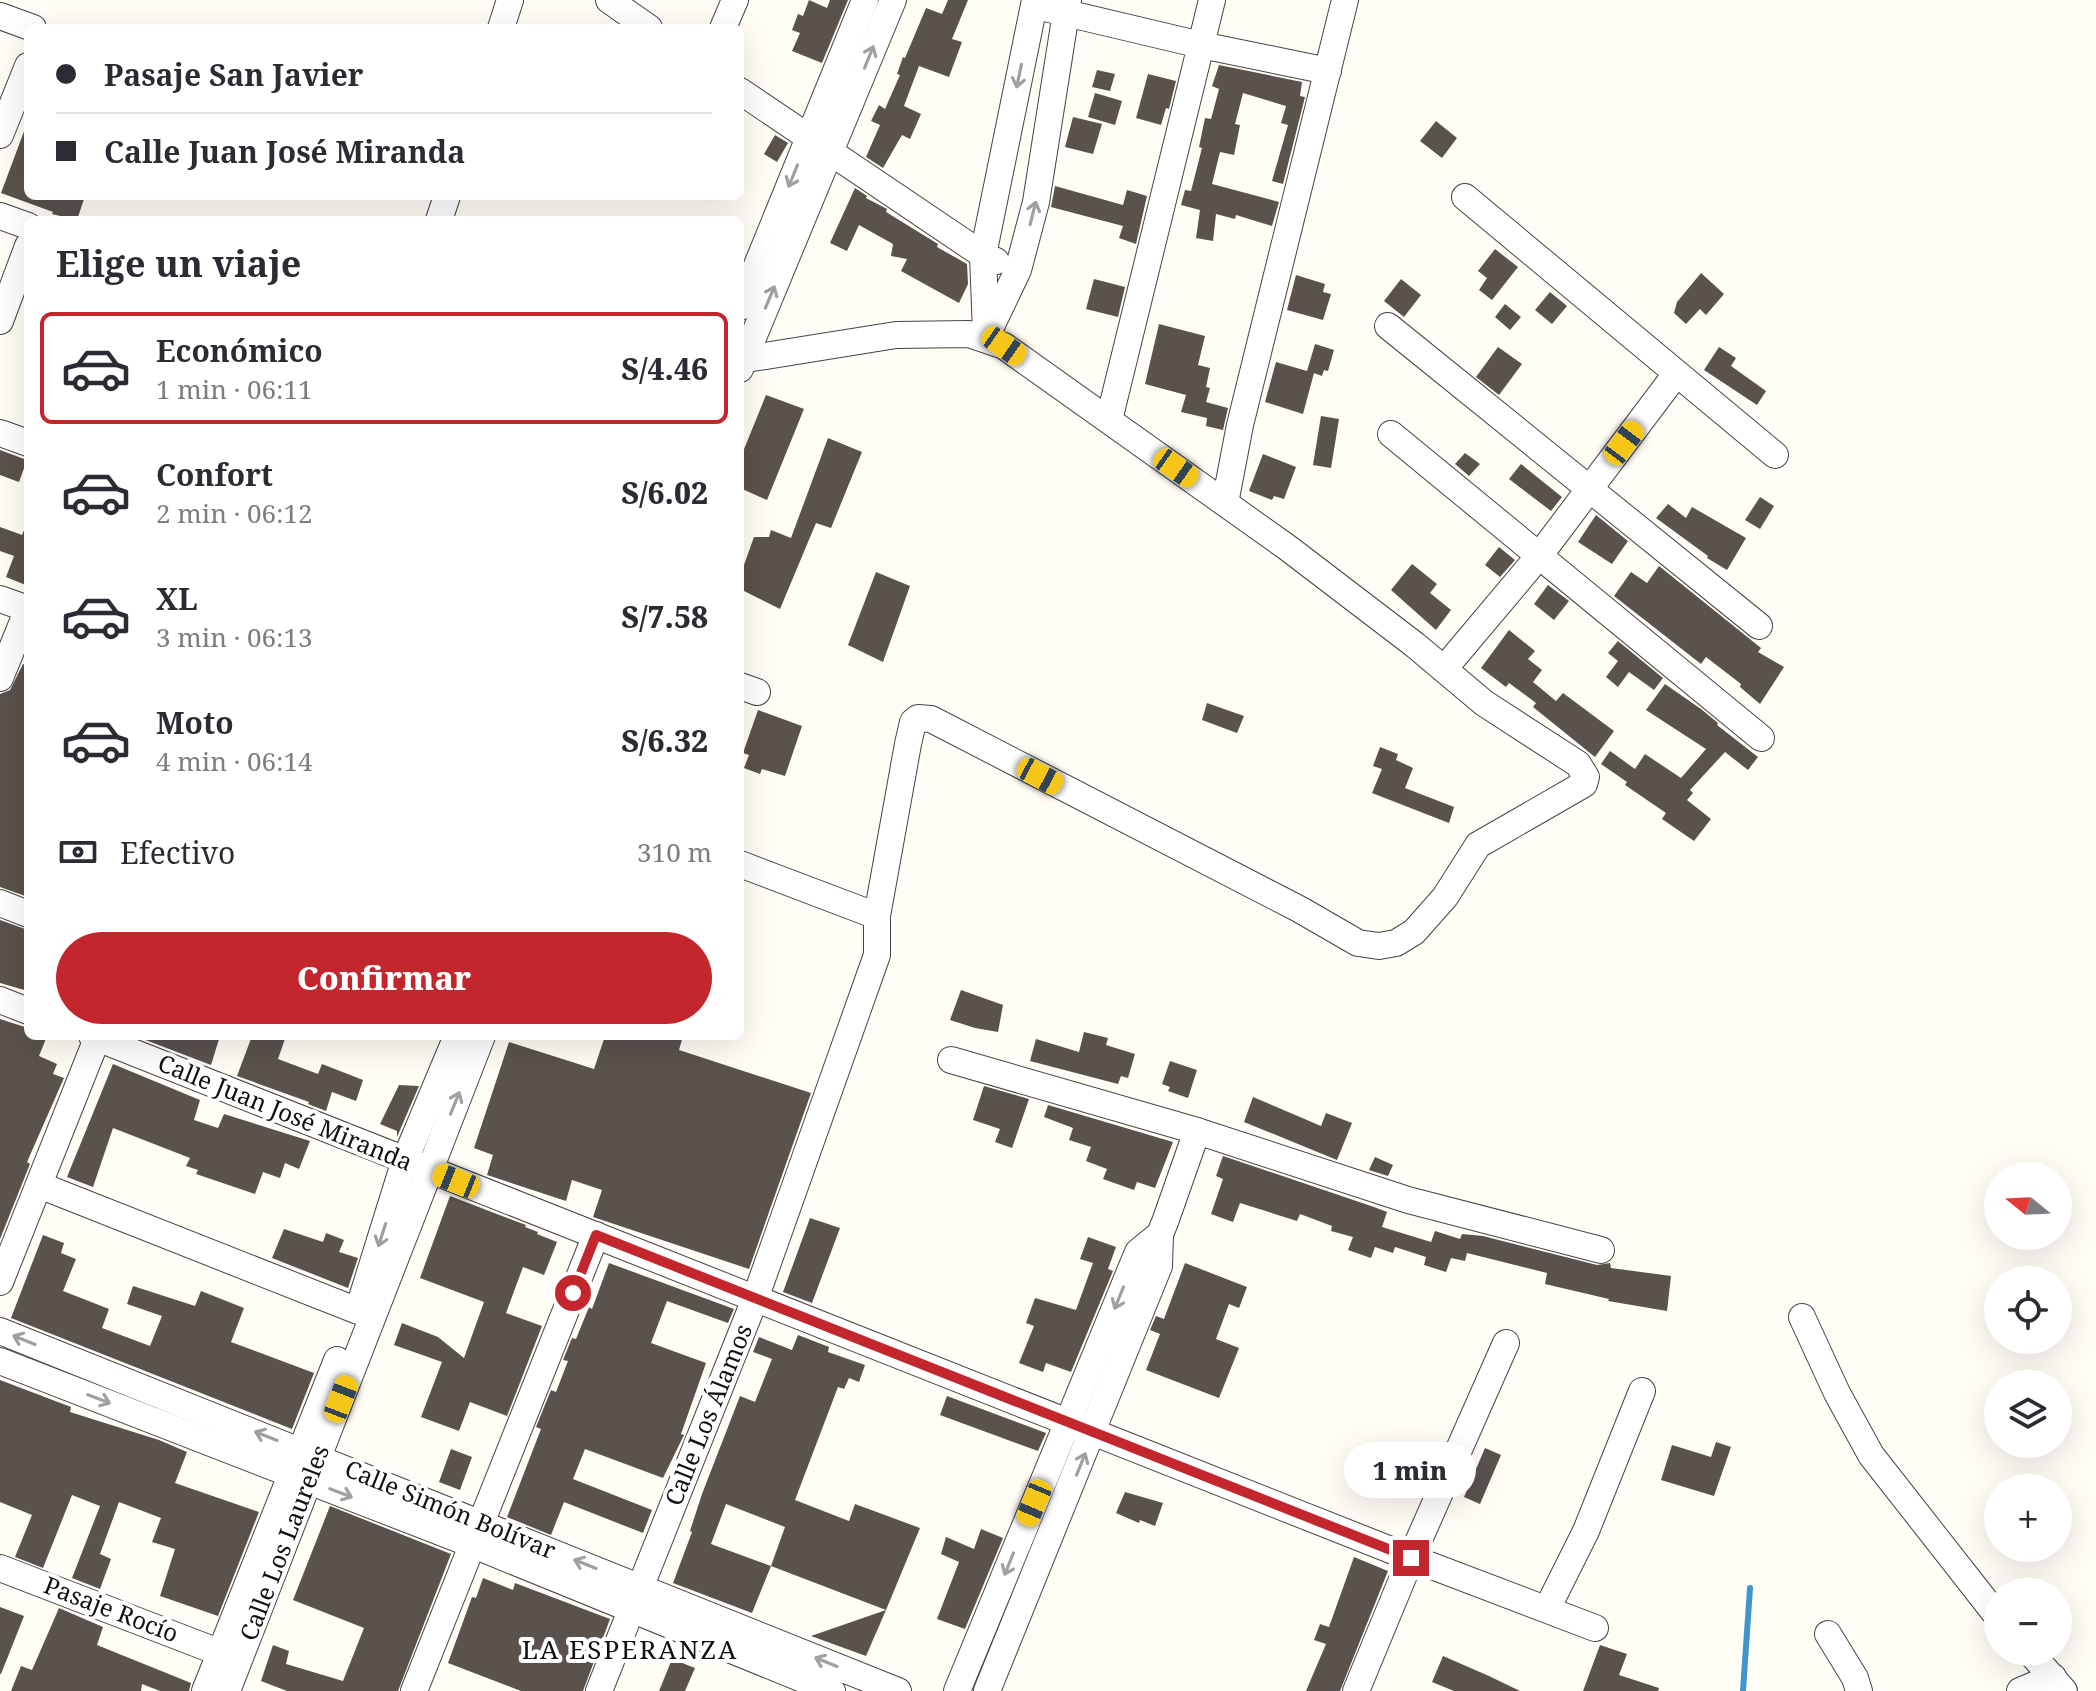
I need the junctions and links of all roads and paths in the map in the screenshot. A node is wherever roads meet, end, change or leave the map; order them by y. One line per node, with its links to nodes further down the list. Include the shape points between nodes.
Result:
1 (510, 0): 11 (street)
2 (609, 0): 12 (street)
3 (735, 0): 13 (street)
4 (865, 0): 20 (street)
5 (893, 0): 20 (street, one-way to 5)
6 (1212, 0): 15 (street)
7 (1345, 0): 16 (street)
8 (1034, 3): 9 (street); 24 (street, one-way to 24)
9 (1067, 5): 15 (street); 26 (street, one-way to 9, via 1036,202)
10 (0, 16): 14 (street)
11 (502, 24)
12 (643, 24)
13 (725, 24)
14 (24, 25)
15 (1201, 45): 16 (street); 34 (street)
16 (1328, 71): 40 (street)
17 (24, 76): 19 (street)
18 (744, 94): 20 (street)
19 (0, 135)
20 (819, 144): 24 (street); 27 (street, one-way to 27); 31 (street, one-way to 20)
21 (1465, 197): 33 (street)
22 (0, 216): 23 (street)
23 (24, 225)
24 (983, 255): 26 (street); 30 (street)
25 (24, 257): 28 (street)
26 (1018, 270): 30 (street)
27 (744, 299)
28 (0, 321)
29 (1388, 326): 39 (street)
30 (986, 337): 32 (street, via 896,335); 34 (street)
31 (744, 355)
32 (744, 362)
33 (1676, 374): 38 (street); 39 (street)
34 (1109, 420): 40 (street)
35 (0, 433): 37 (street)
36 (1391, 434): 41 (street)
37 (24, 442)
38 (1775, 455)
39 (1590, 488): 41 (street); 45 (street)
40 (1225, 503): 46 (street)
41 (1539, 556): 46 (street); 48 (street)
42 (0, 599): 43 (street)
43 (24, 608)
44 (24, 619): 47 (street)
45 (1759, 626)
46 (1444, 669): 52 (street, Calle Los Álamos, via 1484,703 1578,764 1586,781 1478,845 1451,890 1414,932 1396,943 1358,943 923,717 913,722)
47 (0, 678)
48 (1761, 738)
49 (744, 866): 52 (street)
50 (0, 903): 51 (street)
51 (24, 912)
52 (877, 916): 67 (street, Calle Los Álamos, via 877,955)
53 (0, 1000): 54 (street)
54 (24, 1009)
55 (94, 1040): 62 (street)
56 (103, 1040): 61 (street, Calle Juan José Miranda)
57 (456, 1040): 61 (street)
58 (480, 1040): 61 (street, Calle Los Laureles, one-way to 58)
59 (951, 1060): 60 (street)
60 (1197, 1131): 63 (street); 65 (street, via 1408,1200)
61 (417, 1165): 64 (street, Calle Juan José Miranda); 68 (street, Calle Los Laureles, one-way to 68); 76 (street, Calle Los Laureles)
62 (39, 1185): 66 (street); 68 (street)
63 (1160, 1234): 74 (street, one-way to 74, via 1138,1252); 75 (street, via 1159,1266)
64 (596, 1235): 67 (street, Calle Juan José Miranda); 77 (street)
65 (1601, 1250)
66 (0, 1282)
67 (755, 1299): 74 (street, Calle Juan José Miranda); 80 (street, Calle Los Álamos)
68 (358, 1311): 76 (street, Calle Los Laureles)
69 (1802, 1317): 81 (street, via 1871,1455)
70 (0, 1331): 76 (street, Calle Simón Bolívar, one-way to 70)
71 (1506, 1343): 78 (street)
72 (0, 1361): 76 (street, Calle Simón Bolívar, one-way to 76)
73 (1642, 1391): 82 (street, via 1614,1467)
74 (1068, 1422): 75 (street, Calle Juan José Miranda); 94 (street, one-way to 94)
75 (1094, 1433): 78 (street, Calle Juan José Miranda); 95 (street, one-way to 75)
76 (304, 1465): 77 (street, Calle Simón Bolívar); 85 (street, Calle Los Laureles); 89 (street, Calle Los Laureles)
77 (476, 1533): 80 (street, Calle Simón Bolívar); 90 (street)
78 (1411, 1558): 82 (street, Calle Juan José Miranda); 96 (street)
79 (0, 1568): 85 (street, Pasaje Rocío)
80 (636, 1598): 91 (street, Calle Los Álamos); 92 (street, Calle Simón Bolívar); 93 (street, Calle Simón Bolívar, one-way to 80)
81 (1984, 1599)
82 (1547, 1609): 83 (street, Calle Juan José Miranda)
83 (1595, 1628)
84 (1828, 1634): 97 (street)
85 (221, 1653): 88 (street, Calle Los Laureles)
86 (2042, 1666): 87 (street)
87 (2058, 1684): 98 (street)
88 (205, 1691)
89 (227, 1691)
90 (414, 1691)
91 (599, 1691)
92 (832, 1691)
93 (898, 1691)
94 (957, 1691)
95 (987, 1691)
96 (1356, 1691)
97 (1859, 1691)
98 (2020, 1691)

